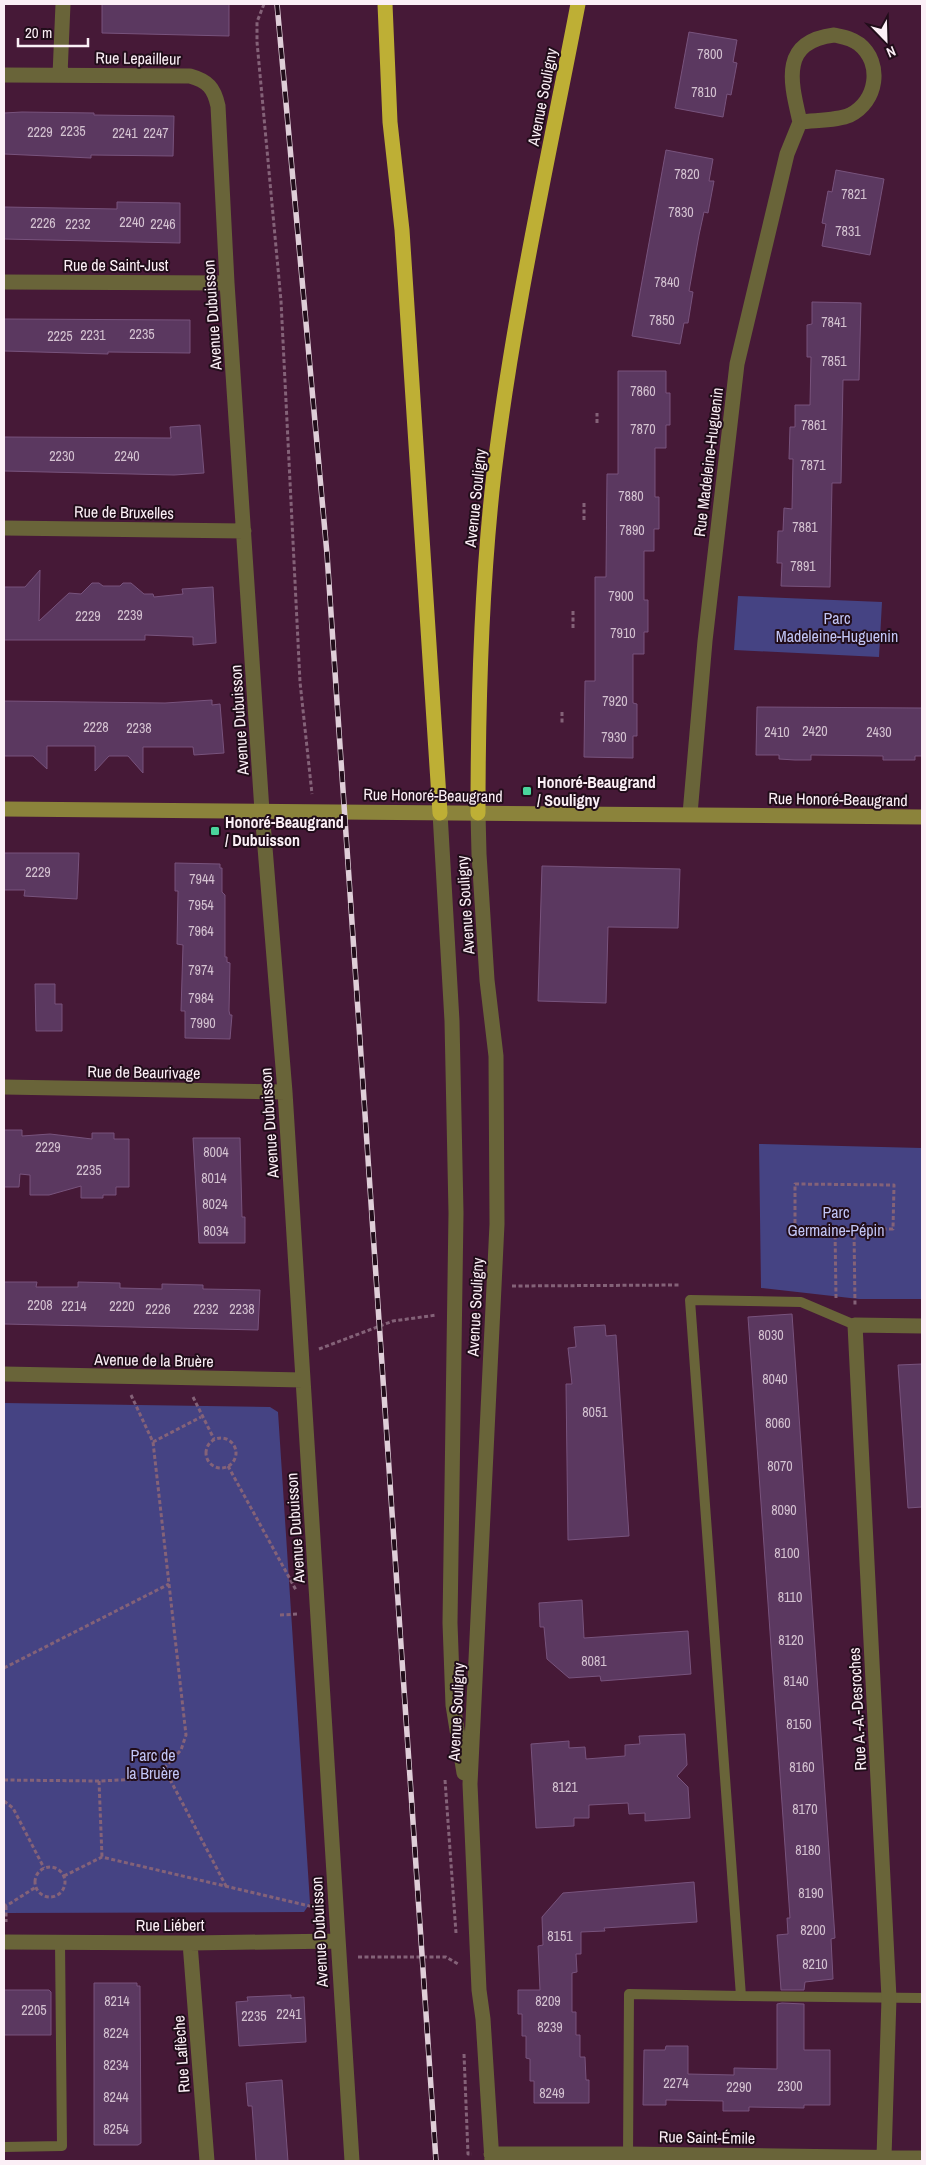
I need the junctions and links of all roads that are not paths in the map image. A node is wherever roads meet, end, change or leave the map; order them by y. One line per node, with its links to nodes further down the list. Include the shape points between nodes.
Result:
1 (64, 4): 5 (street)
2 (384, 4): 14 (highway, Avenue Souligny)
3 (578, 4): 15 (highway, Avenue Souligny, via 518,312 494,473 481,628)
4 (4, 74): 5 (street, Rue Lepailleur)
5 (60, 75): 6 (street, Rue Lepailleur, via 190,76)
6 (210, 85): 9 (street, Avenue Dubuisson, via 218,106)
7 (800, 122): 7 (street, via 849,115 861,108 870,96 874,68 859,44 834,35 821,37 799,52 791,76); 16 (street, Rue Madeleine-Huguenin, via 787,154 737,364 705,641)
8 (4, 282): 9 (street, Rue de Saint-Just)
9 (227, 283): 11 (street, Avenue Dubuisson)
10 (4, 528): 11 (street, Rue de Bruxelles)
11 (244, 531): 13 (street, Avenue Dubuisson)
12 (4, 809): 13 (main road, Rue Honoré-Beaugrand)
13 (262, 812): 14 (main road, Rue Honoré-Beaugrand); 19 (street, Avenue Dubuisson)
14 (440, 813): 15 (main road, Rue Honoré-Beaugrand); 24 (street, Avenue Souligny, via 452,1021 456,1214 450,1632 452,1705)
15 (478, 813): 16 (main road, Rue Honoré-Beaugrand); 24 (street, Avenue Souligny, via 487,980 496,1056 498,1157)
16 (690, 814): 17 (main road, Rue Honoré-Beaugrand)
17 (922, 817)
18 (4, 1087): 19 (street, Rue de Beaurivage)
19 (285, 1092): 23 (street, Avenue Dubuisson)
20 (855, 1325): 21 (street); 29 (lane, via 801,1302 690,1300); 30 (street, Rue A.-A.-Desroches)
21 (922, 1326)
22 (4, 1374): 23 (street, Avenue de la Bruère)
23 (303, 1380): 25 (street, Avenue Dubuisson)
24 (470, 1812): 35 (street, Avenue Souligny)
25 (337, 1941): 28 (street, Rue Liébert); 38 (street, Avenue Dubuisson)
26 (4, 1942): 27 (street, Rue Liébert)
27 (60, 1942): 28 (street, Rue Liébert); 32 (lane, via 62,2146)
28 (190, 1943): 37 (street, Rue Laflèche)
29 (741, 1996): 30 (lane); 33 (lane, via 629,1994)
30 (889, 1998): 31 (lane); 34 (street, Rue A.-A.-Desroches)
31 (922, 1998)
32 (4, 2147)
33 (628, 2157): 34 (street, Rue Saint-Émile); 35 (street, Rue Saint-Émile)
34 (884, 2157): 36 (street, Rue Saint-Émile)
35 (491, 2158)
36 (922, 2158)
37 (207, 2161)
38 (352, 2161)

